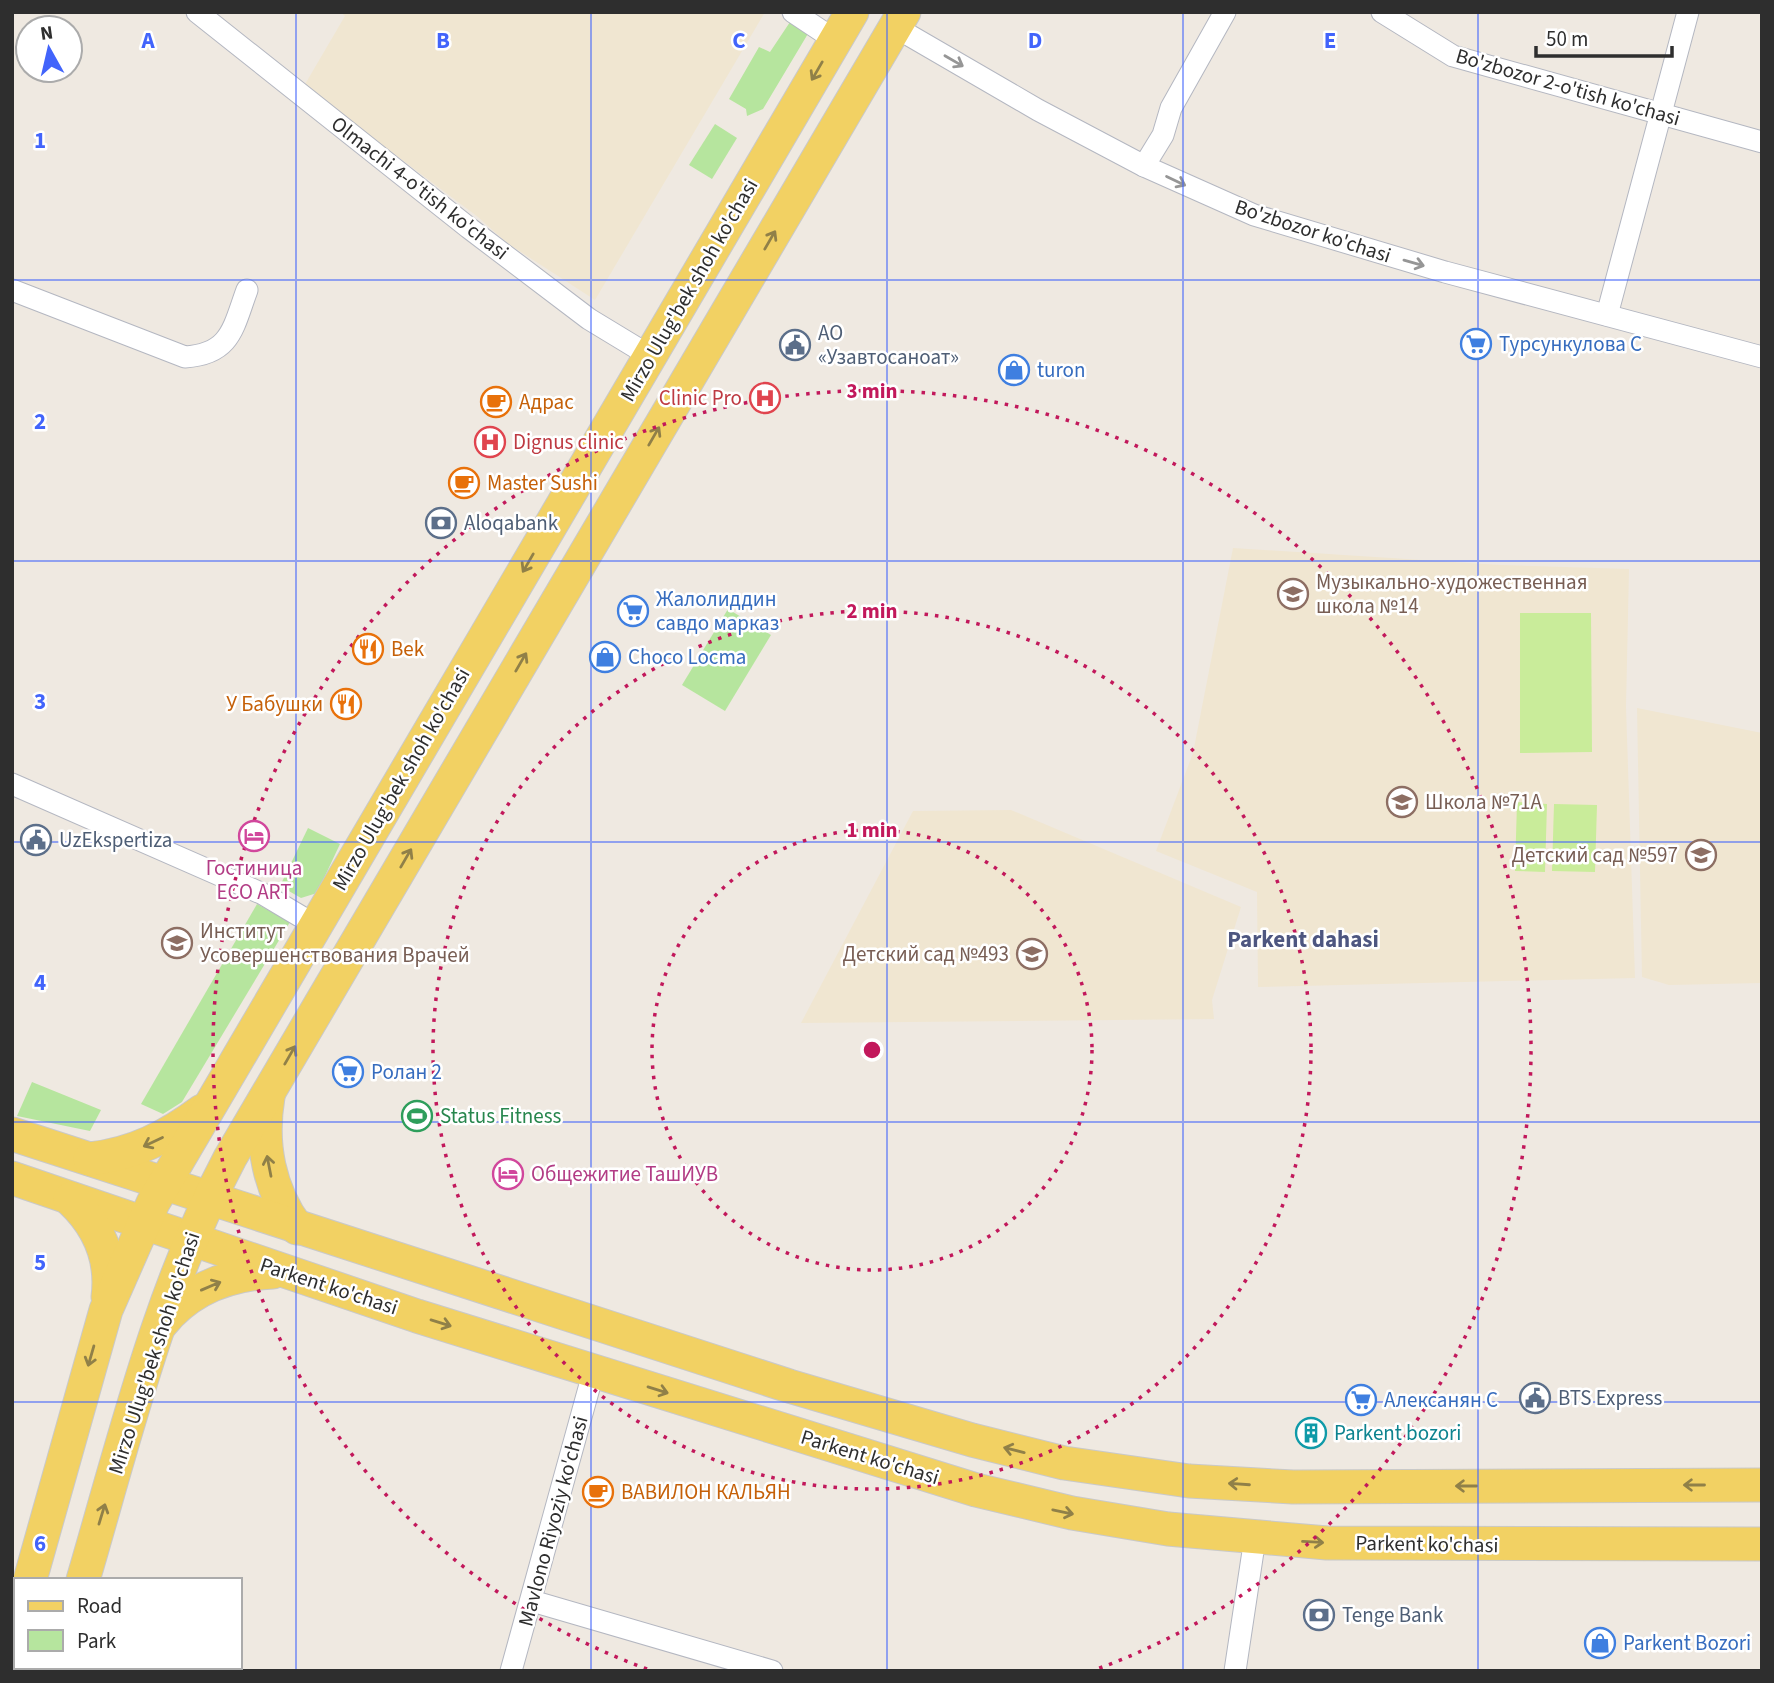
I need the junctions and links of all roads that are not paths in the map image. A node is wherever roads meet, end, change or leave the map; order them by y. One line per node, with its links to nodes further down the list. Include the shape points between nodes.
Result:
1 (197, 12): 14 (street, Olmachi 4-o'tish ko'chasi, via 469,228 589,319)
2 (793, 12): 7 (street)
3 (1225, 12): 10 (street)
4 (1382, 12): 8 (street, Bo'zbozor 2-o'tish ko'chasi, via 1453,56)
5 (1688, 12): 8 (street)
6 (889, 17): 10 (street, Bo'zbozor ko'chasi, one-way to 10, via 1038,110); 17 (main road, Mirzo Ulug'bek shoh ko'chasi, one-way to 6)
7 (844, 26): 14 (main road, Mirzo Ulug'bek shoh ko'chasi, one-way to 14)
8 (1659, 114): 9 (street, Bo'zbozor 2-o'tish ko'chasi); 13 (street)
9 (1762, 142)
10 (1144, 166): 13 (street, Bo'zbozor ko'chasi, one-way to 13, via 1254,215)
11 (12, 290): 12 (street, via 185,357 206,356 222,346)
12 (247, 290)
13 (1607, 315): 15 (street, Bo'zbozor ko'chasi)
14 (650, 356): 16 (main road, Mirzo Ulug'bek shoh ko'chasi)
15 (1762, 357)
16 (581, 472): 17 (main road); 19 (main road, Mirzo Ulug'bek shoh ko'chasi, one-way to 19)
17 (620, 495): 20 (main road, Mirzo Ulug'bek shoh ko'chasi, one-way to 17)
18 (12, 784): 19 (street, via 263,894)
19 (315, 925): 21 (main road, Mirzo Ulug'bek shoh ko'chasi)
20 (269, 1090): 26 (main road, Mirzo Ulug'bek shoh ko'chasi); 29 (main road, one-way to 20, via 278,1198 268,1163 265,1126)
21 (210, 1105): 23 (main road, one-way to 23, via 148,1145); 27 (main road, Mirzo Ulug'bek shoh ko'chasi)
22 (12, 1133): 23 (main road, Parkent ko'chasi)
23 (86, 1159): 27 (main road, Parkent ko'chasi)
24 (12, 1178): 25 (main road, Parkent ko'chasi)
25 (70, 1199): 28 (main road, Parkent ko'chasi); 31 (main road, via 103,1243 109,1273)
26 (208, 1199): 27 (main road, Mirzo Ulug'bek shoh ko'chasi); 27 (main road, Parkent ko'chasi); 29 (main road, Parkent ko'chasi)
27 (177, 1212): 28 (main road, Parkent ko'chasi); 28 (main road, Mirzo Ulug'bek shoh ko'chasi); 30 (main road, Parkent ko'chasi); 32 (main road, Mirzo Ulug'bek shoh ko'chasi)
28 (144, 1224): 31 (main road, Mirzo Ulug'bek shoh ko'chasi)
29 (297, 1228): 34 (main road, Parkent ko'chasi, one-way to 29, via 1293,1487 1189,1481 1064,1462 802,1390)
30 (282, 1271): 32 (main road, one-way to 30, via 179,1305 208,1286 241,1275); 33 (main road, Parkent ko'chasi, one-way to 33)
31 (106, 1310): 37 (main road, Mirzo Ulug'bek shoh ko'chasi, one-way to 37)
32 (158, 1328): 38 (main road, Mirzo Ulug'bek shoh ko'chasi, one-way to 32)
33 (594, 1370): 35 (main road, Parkent ko'chasi, one-way to 35, via 1023,1503 1156,1527); 39 (street, Mavlono Riyoziy ko'chasi)
34 (1762, 1485)
35 (1255, 1538): 36 (main road, Parkent ko'chasi, one-way to 36, via 1439,1545); 42 (street)
36 (1762, 1544)
37 (31, 1578)
38 (84, 1578)
39 (532, 1601): 40 (street, Mavlono Riyoziy ko'chasi); 41 (street)
40 (512, 1671)
41 (772, 1671)
42 (1235, 1671)

